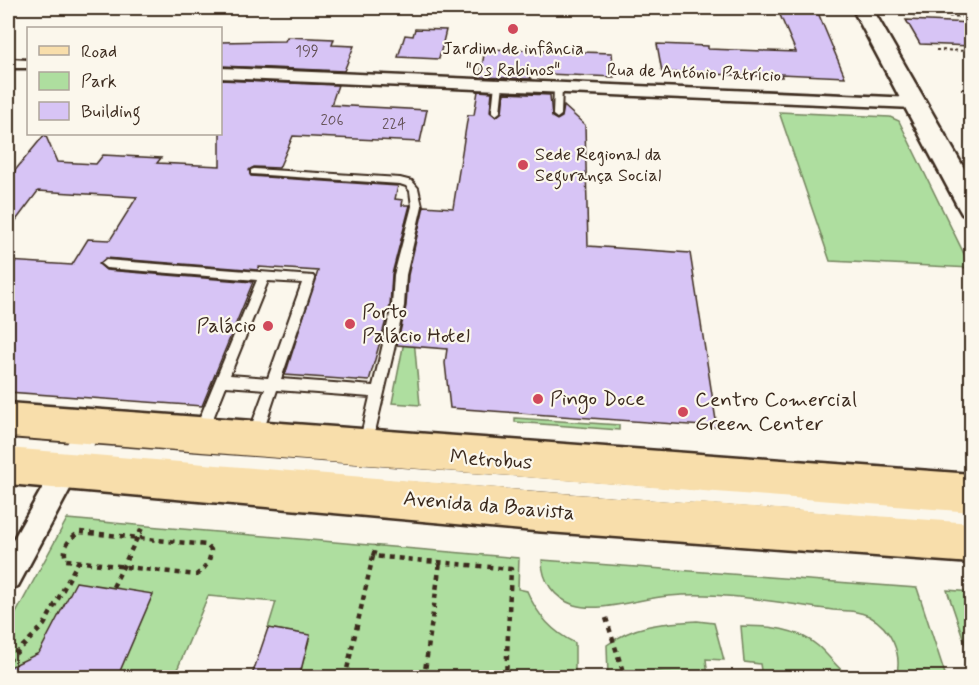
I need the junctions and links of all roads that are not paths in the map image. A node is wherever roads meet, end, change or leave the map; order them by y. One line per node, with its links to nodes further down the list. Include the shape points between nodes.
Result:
1 (862, 8): 7 (street)
2 (8, 63): 3 (street)
3 (27, 64)
4 (222, 73): 5 (street, Rua de António Patrício)
5 (499, 84): 6 (street, Rua de António Patrício); 8 (lane)
6 (558, 87): 7 (street, Rua de António Patrício); 9 (lane)
7 (914, 103): 11 (street)
8 (496, 112)
9 (557, 115)
10 (254, 172): 16 (lane, via 400,180 415,190 417,198 405,243 398,306)
11 (972, 207)
12 (106, 264): 13 (lane)
13 (264, 276): 14 (lane); 15 (lane, via 309,279)
14 (222, 380): 15 (lane); 18 (lane)
15 (273, 384): 16 (lane); 19 (lane)
16 (378, 392): 21 (lane)
17 (8, 420): 22 (main road, Avenida da Boavista)
18 (200, 435): 19 (main road, Avenida da Boavista); 22 (main road, Avenida da Boavista)
19 (254, 439): 21 (main road, Avenida da Boavista)
20 (8, 445): 22 (lane, Metrobus)
21 (365, 448): 24 (main road, Avenida da Boavista)
22 (78, 449): 23 (main road, Avenida da Boavista); 25 (lane, Metrobus); 26 (main road, Avenida da Boavista, via 534,511); 27 (street)
23 (8, 466)
24 (972, 494)
25 (972, 517)
26 (972, 543)
27 (8, 576)

